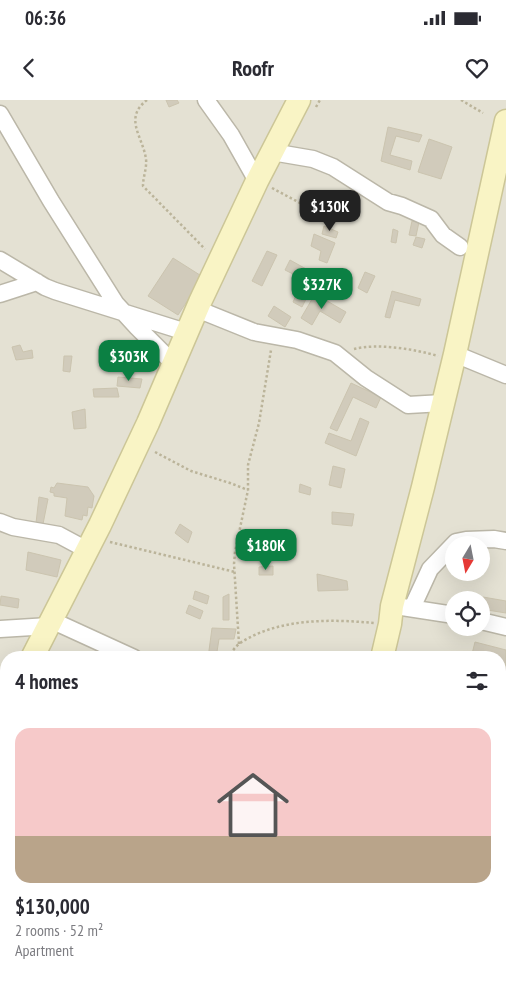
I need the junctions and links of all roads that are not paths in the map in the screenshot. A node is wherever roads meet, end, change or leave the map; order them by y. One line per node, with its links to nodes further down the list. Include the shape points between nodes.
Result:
1 (206, 100): 6 (street)
2 (298, 100): 5 (street)
3 (0, 114): 12 (street)
4 (505, 129): 14 (street)
5 (272, 152): 6 (street); 7 (street, via 313,159 333,167 388,202 431,219 443,236)
6 (258, 181): 11 (street)
7 (460, 248)
8 (0, 260): 9 (street)
9 (37, 282): 10 (street); 12 (street)
10 (0, 294)
11 (197, 309): 13 (street); 17 (street, via 254,332 297,340 335,353 408,405)
12 (123, 313): 13 (street); 15 (street)
13 (186, 332): 15 (street)
14 (454, 358): 16 (street); 17 (street)
15 (173, 363): 20 (street)
16 (506, 375)
17 (443, 402): 21 (street)
18 (0, 522): 20 (street)
19 (506, 541): 21 (street, via 456,542 430,569)
20 (90, 544): 23 (street)
21 (398, 613): 22 (street); 29 (street)
22 (445, 615)
23 (50, 623): 26 (street); 27 (street); 28 (street)
24 (490, 623): 25 (street)
25 (506, 627)
26 (0, 629)
27 (36, 651)
28 (117, 651)
29 (384, 651)

